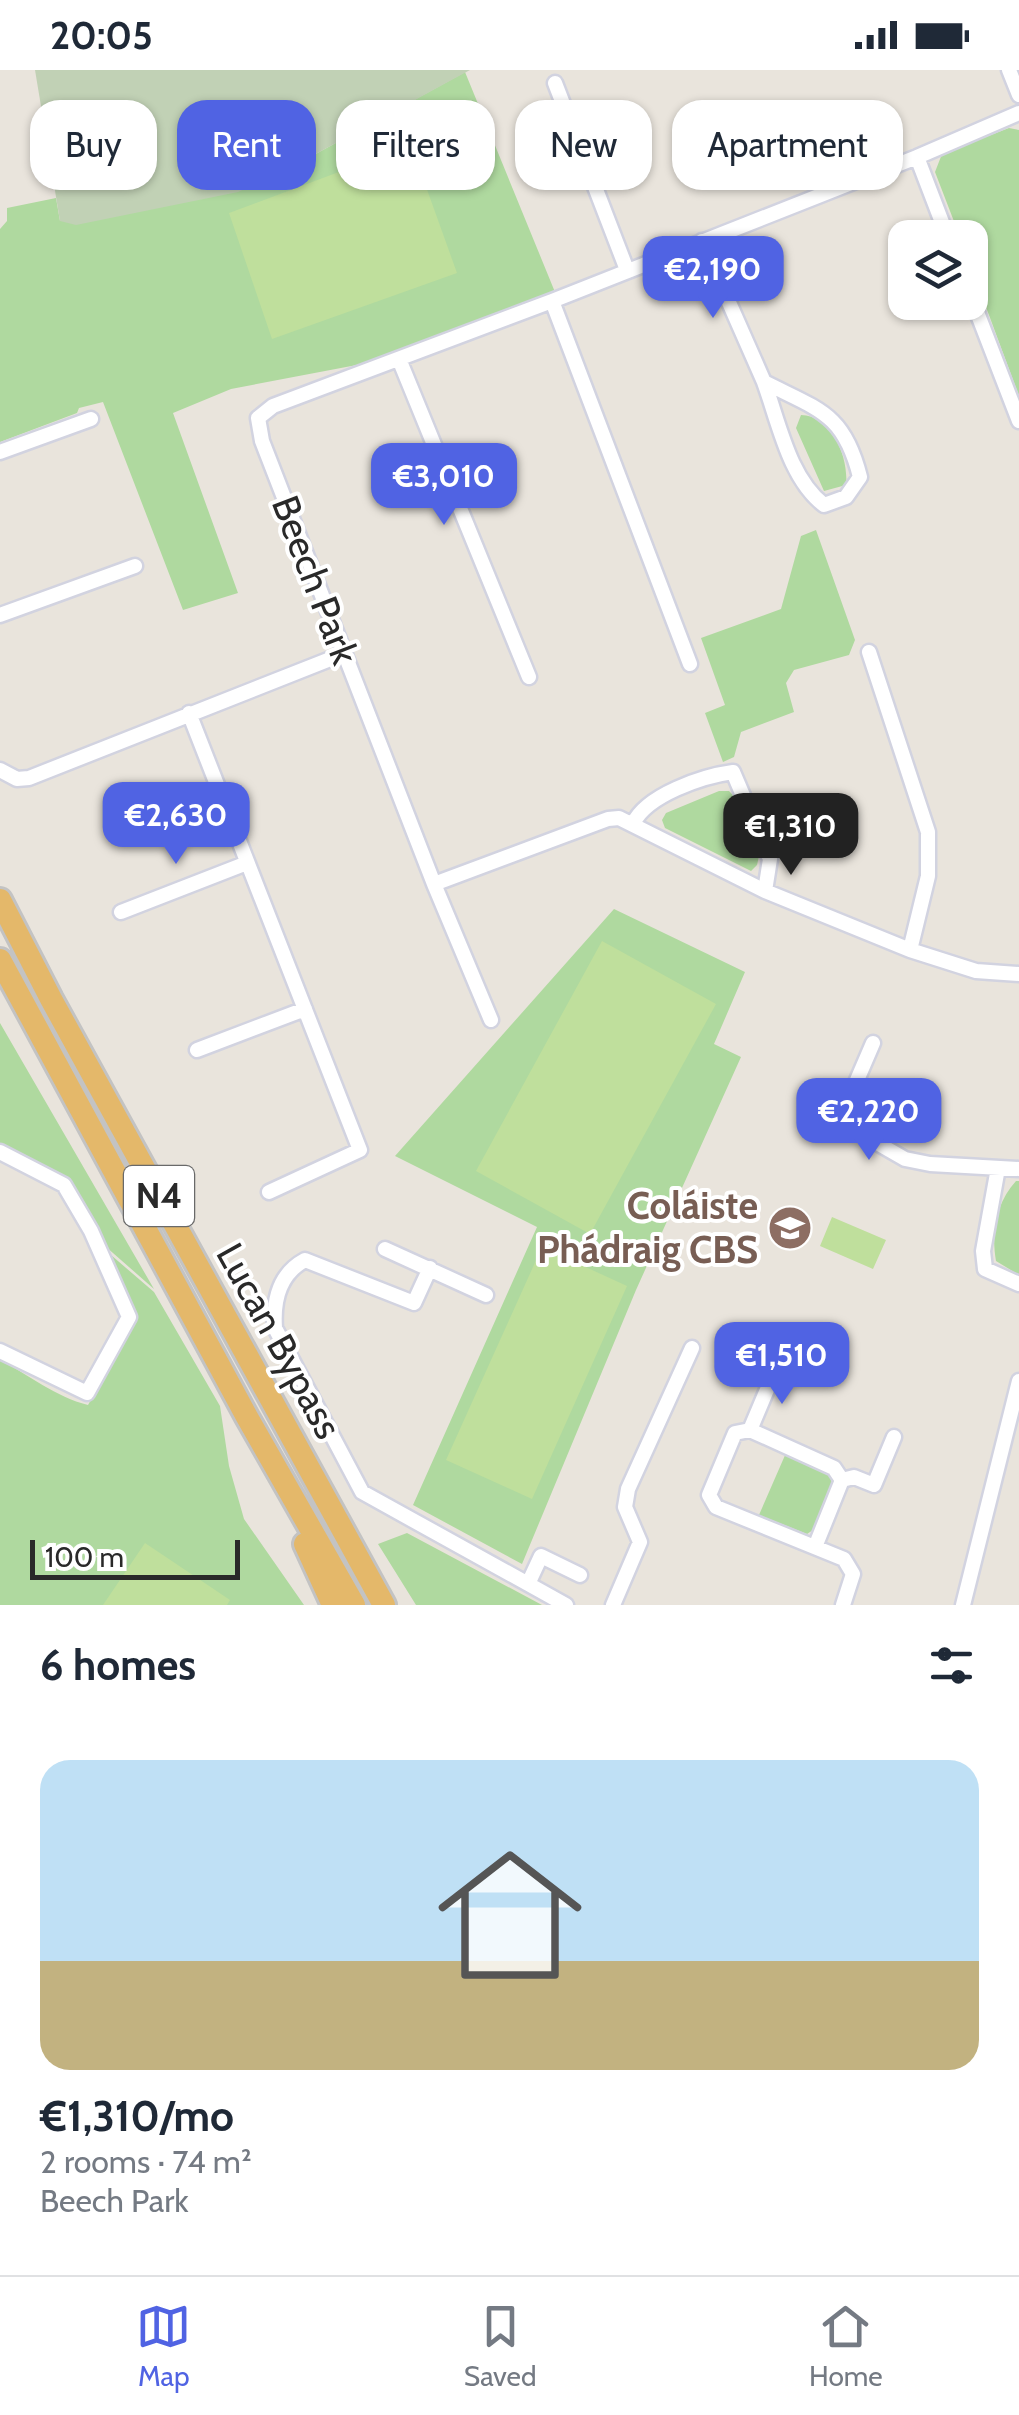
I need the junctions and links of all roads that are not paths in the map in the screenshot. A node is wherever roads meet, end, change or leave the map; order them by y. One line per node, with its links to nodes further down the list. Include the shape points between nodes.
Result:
1 (1009, 70): 3 (street)
2 (555, 84): 8 (street)
3 (1019, 95)
4 (1019, 113): 5 (street, Beech Park)
5 (917, 156): 6 (street); 7 (street, Beech Park)
6 (941, 220)
7 (702, 241): 8 (street, Beech Park); 12 (street)
8 (626, 270): 9 (street, Beech Park)
9 (552, 301): 11 (street, Beech Park); 20 (street)
10 (980, 320): 14 (street)
11 (399, 359): 19 (street, Beech Park, via 273,406 258,418); 21 (street)
12 (764, 382): 12 (street, via 826,413 851,444 860,477 846,497 824,505 810,494)
13 (91, 419): 15 (street)
14 (1019, 421)
15 (0, 452)
16 (135, 566): 17 (street)
17 (0, 615)
18 (869, 652): 30 (street, via 928,832 928,876)
19 (343, 654): 22 (street); 26 (street, Beech Park)
20 (690, 664)
21 (529, 677)
22 (189, 713): 23 (street, via 29,778); 25 (street)
23 (0, 770)
24 (632, 824): 26 (street, via 608,819); 27 (street); 27 (street, via 646,804 734,772 770,860)
25 (248, 863): 29 (street); 33 (street)
26 (434, 884): 34 (street, Beech Park)
27 (765, 891): 30 (street)
28 (0, 900): 53 (highway, Lucan Bypass / N4)
29 (121, 912)
30 (910, 950): 32 (street, via 976,970)
31 (0, 960): 49 (highway, Lucan Bypass / N4)
32 (1019, 974)
33 (305, 1009): 36 (street); 40 (street, via 360,1150)
34 (491, 1020)
35 (873, 1042): 38 (street, via 844,1124 905,1159)
36 (197, 1050)
37 (0, 1152): 46 (street, via 64,1186 92,1231 129,1317 87,1393)
38 (998, 1168): 39 (street); 43 (street, via 982,1252 985,1269)
39 (1019, 1168)
40 (269, 1192)
41 (384, 1249): 42 (street)
42 (430, 1268): 44 (street); 56 (street, via 414,1303 305,1260 282,1280 275,1328 362,1492)
43 (1019, 1284)
44 (486, 1295)
45 (692, 1348): 62 (street, via 628,1490 626,1507 640,1542)
46 (0, 1351)
47 (774, 1373): 50 (street)
48 (1019, 1381): 64 (street)
49 (247, 1417): 57 (highway); 58 (highway, Lucan Bypass / N4)
50 (750, 1430): 52 (street, via 834,1468); 54 (street, via 735,1433 709,1495 716,1506)
51 (894, 1437): 52 (street, via 874,1485)
52 (842, 1480): 54 (street)
53 (322, 1490): 59 (highway, Lucan Bypass / N4); 60 (highway)
54 (815, 1547): 63 (street, via 850,1566)
55 (580, 1574): 56 (street, via 541,1556)
56 (528, 1584): 61 (street)
57 (333, 1605)
58 (354, 1605)
59 (384, 1605)
60 (395, 1605)
61 (566, 1605)
62 (613, 1605)
63 (842, 1605)
64 (963, 1605)

